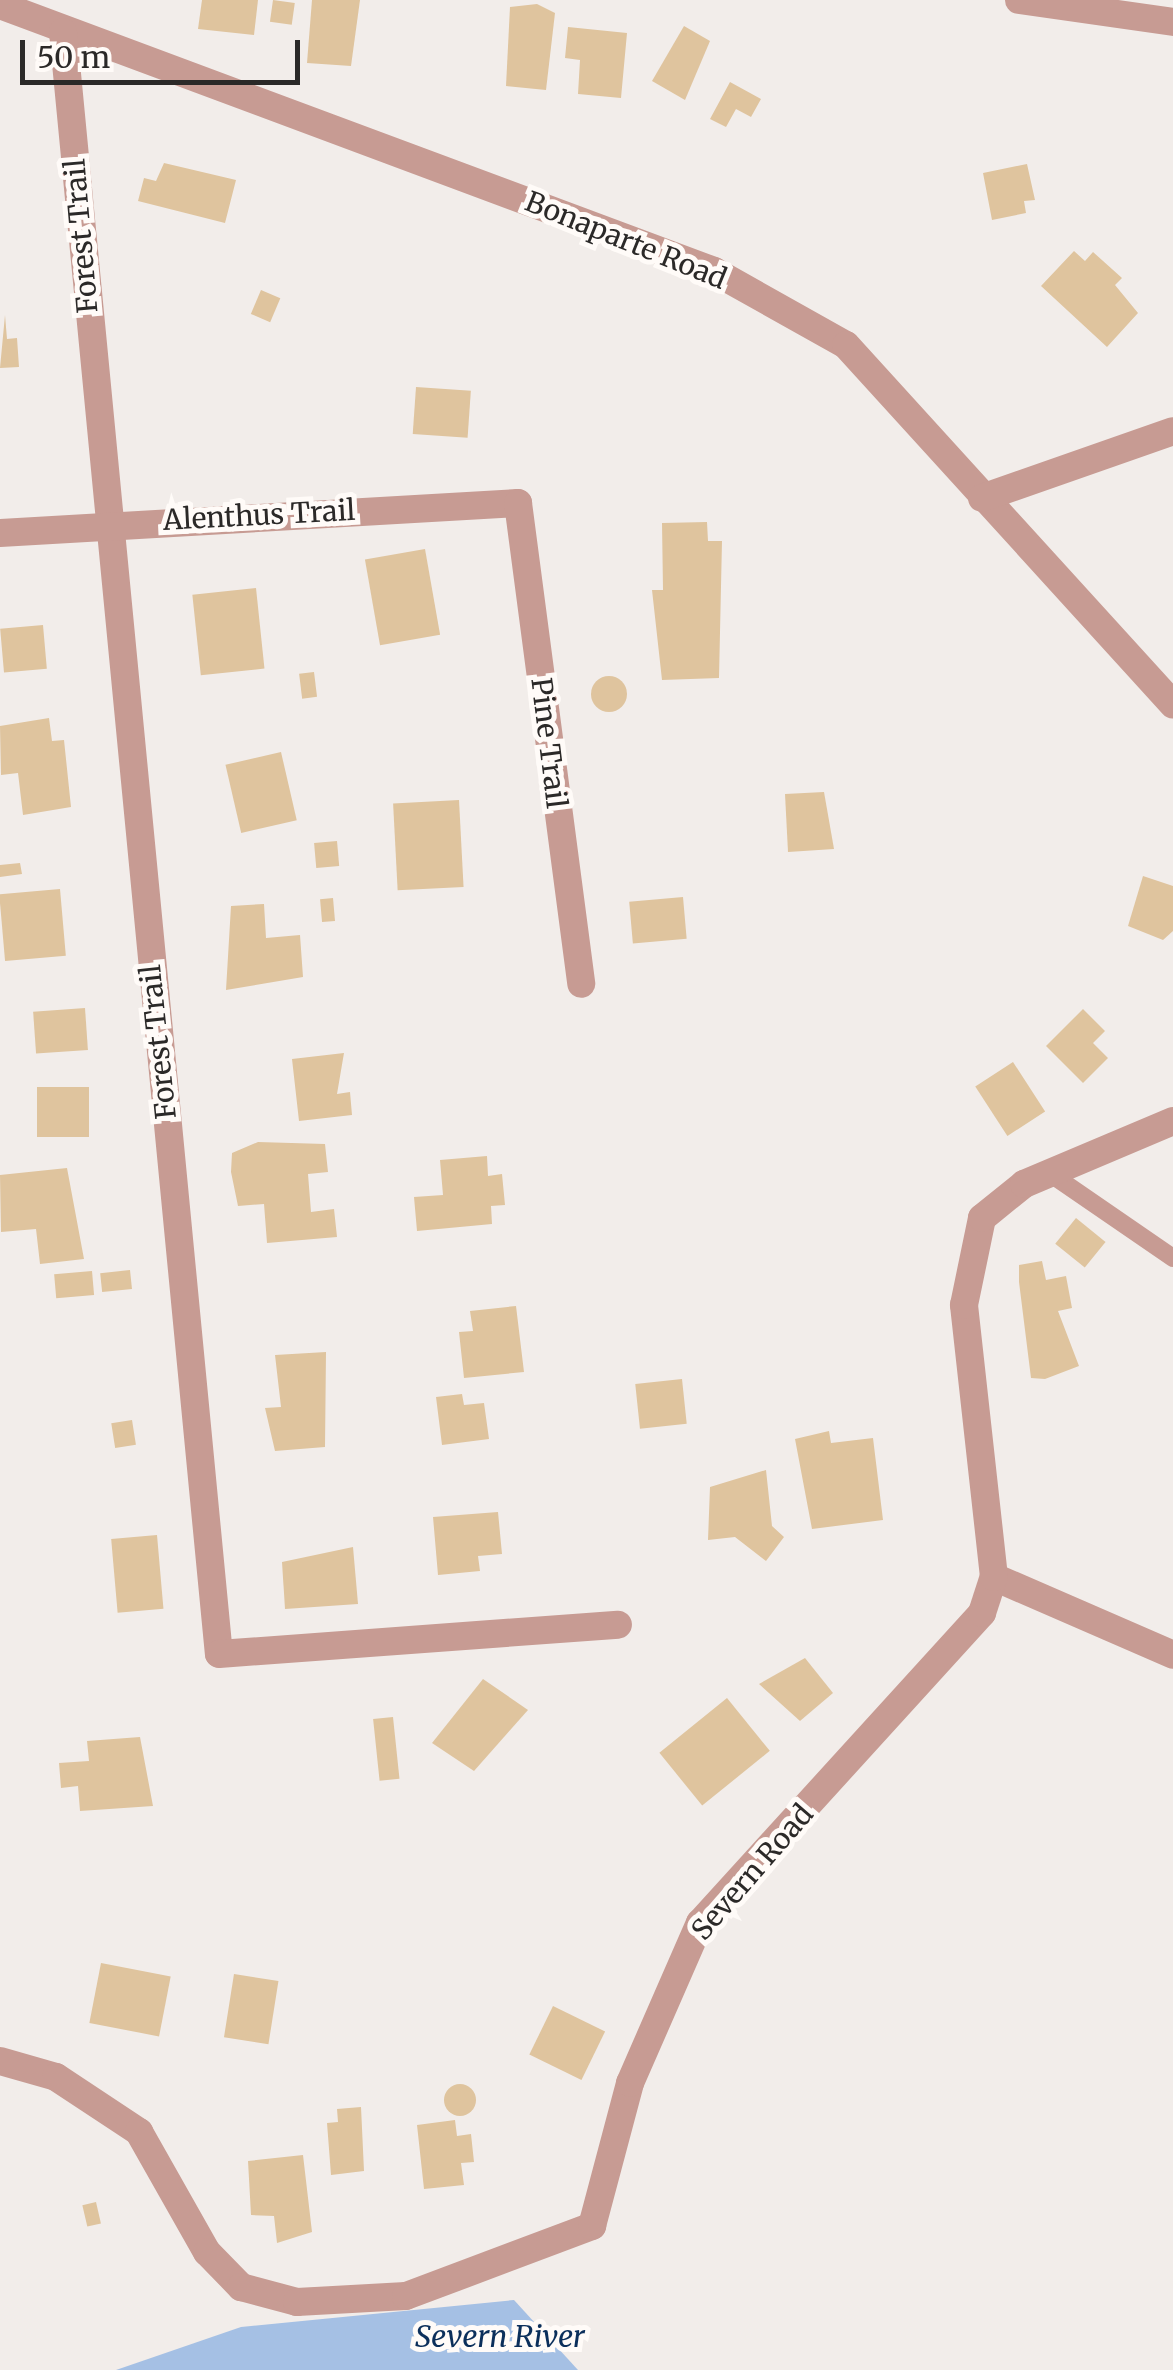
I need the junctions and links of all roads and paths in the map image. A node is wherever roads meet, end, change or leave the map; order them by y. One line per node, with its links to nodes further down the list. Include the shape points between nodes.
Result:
1 (1020, 0): 3 (street)
2 (0, 5): 4 (street, Bonaparte Road)
3 (1173, 22)
4 (62, 32): 6 (street, Bonaparte Road, via 154,56 714,271 846,345); 8 (street, Forest Trail)
5 (1173, 431): 6 (street)
6 (982, 498): 10 (street, Bonaparte Road)
7 (518, 502): 8 (street, Alenthus Trail); 11 (street, Pine Trail)
8 (106, 522): 9 (street, Alenthus Trail); 16 (street, Forest Trail, via 220,1654)
9 (0, 534)
10 (1173, 704)
11 (581, 984)
12 (1165, 1124): 13 (street)
13 (1048, 1172): 14 (lane); 15 (street, via 982,1218 966,1272)
14 (1173, 1258)
15 (994, 1577): 17 (street); 18 (street, Severn Road, via 963,1642 700,1923 630,2083 592,2226 406,2296 297,2302 241,2287 208,2252 139,2132 56,2076)
16 (618, 1626)
17 (1173, 1655)
18 (0, 2061)

